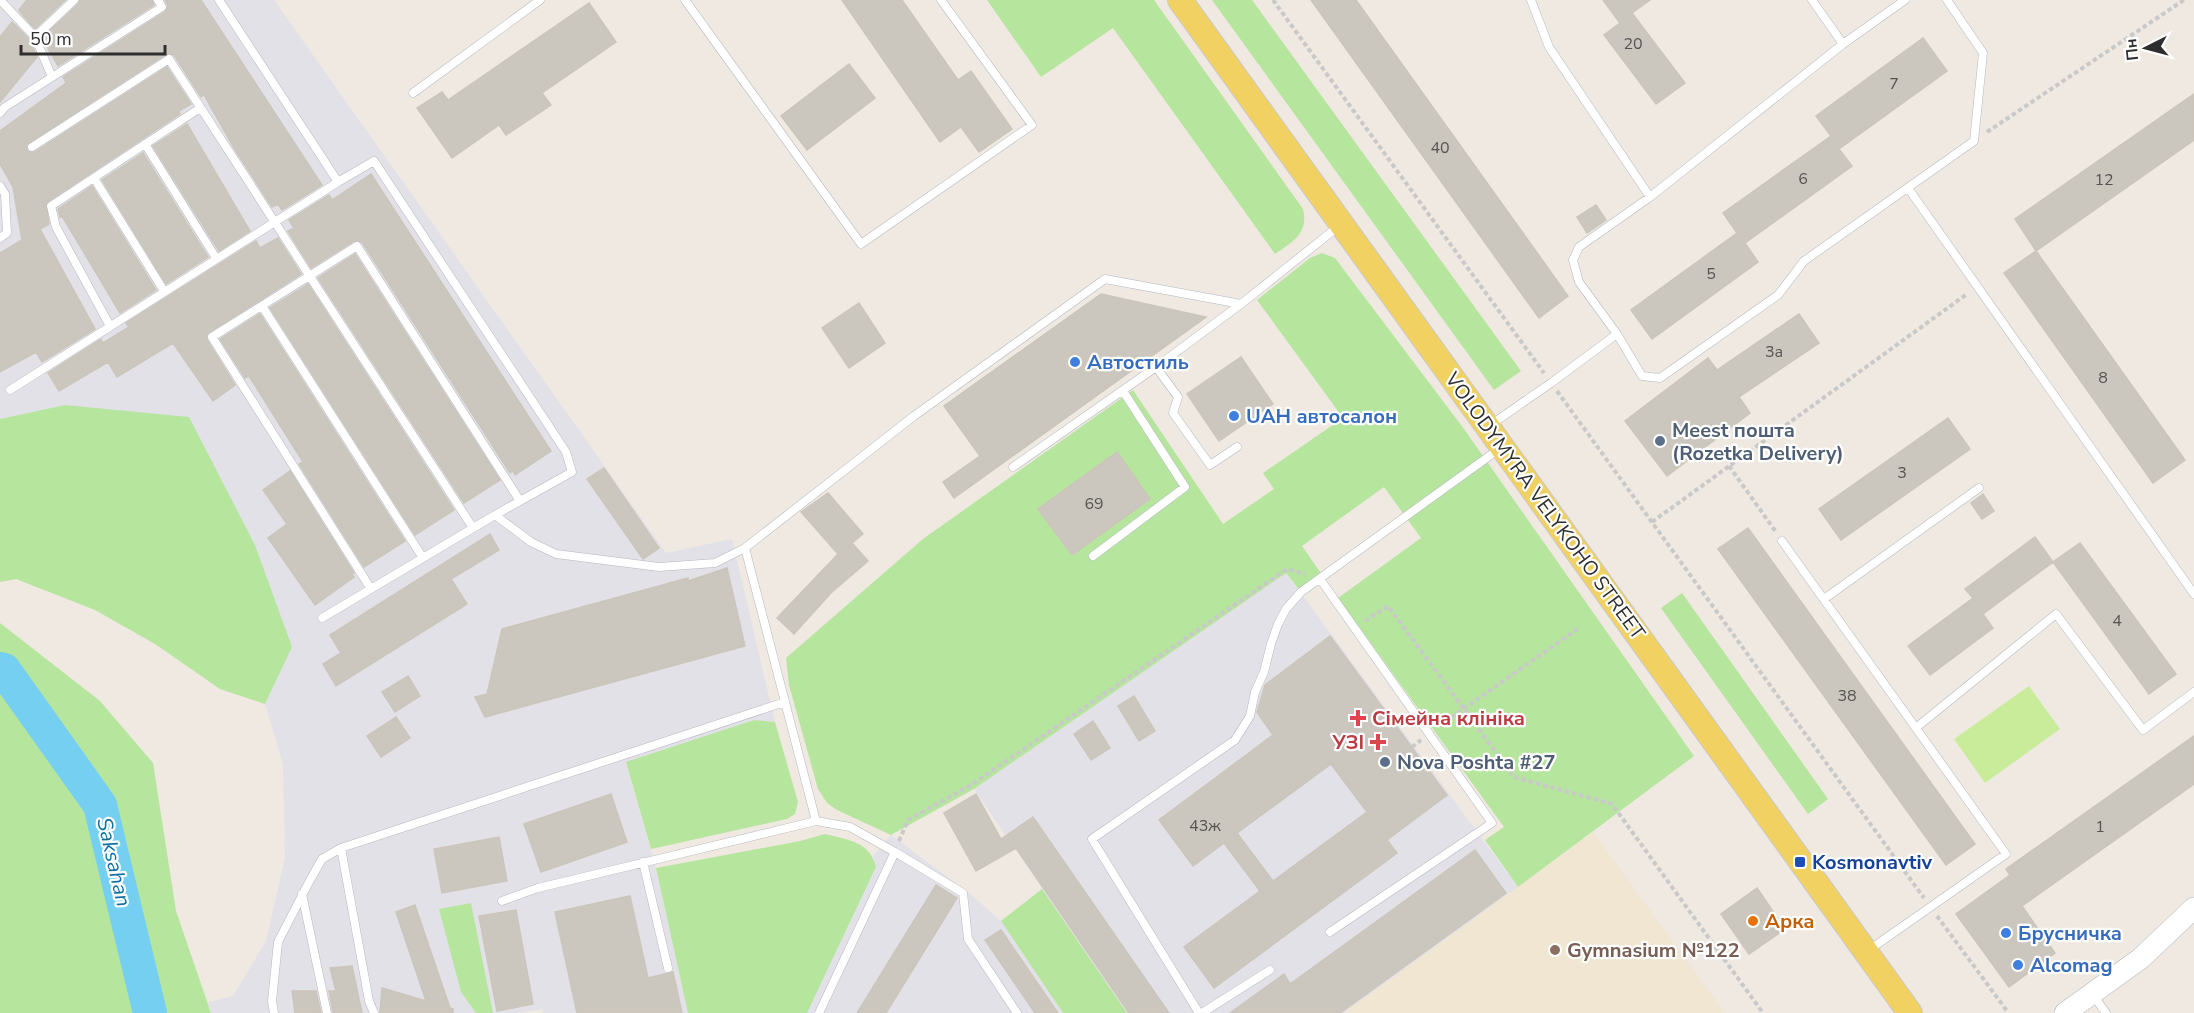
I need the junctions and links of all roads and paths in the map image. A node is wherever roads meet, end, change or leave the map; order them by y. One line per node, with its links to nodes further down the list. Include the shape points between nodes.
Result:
1 (0, 0): 15 (lane)
2 (74, 0): 15 (lane)
3 (158, 0): 17 (lane, via 162,7)
4 (219, 0): 25 (lane)
5 (540, 0): 18 (lane)
6 (685, 0): 7 (lane, via 861,244 1032,125)
7 (941, 0)
8 (1180, 0): 30 (main road, VOLODYMYRA VELYKOHO STREET)
9 (1273, 0): 41 (path)
10 (1531, 0): 28 (lane, via 1549,47)
11 (1812, 0): 16 (lane)
12 (1905, 0): 16 (lane)
13 (1947, 0): 21 (lane, via 1983,52)
14 (2184, 0): 21 (path)
15 (34, 37): 17 (lane)
16 (1843, 44): 28 (lane)
17 (52, 77): 20 (lane)
18 (413, 93)
19 (200, 108): 22 (lane); 23 (lane, via 169,59); 29 (lane)
20 (0, 113)
21 (1974, 141): 27 (lane)
22 (145, 144): 24 (lane); 32 (lane)
23 (32, 147)
24 (94, 178): 35 (lane); 38 (lane, via 51,206 56,227)
25 (338, 182): 29 (lane); 50 (lane, via 374,161 566,452 572,472)
26 (0, 186): 31 (lane, via 5,194 8,233)
27 (1908, 188): 34 (lane); 39 (lane, via 1804,261 1778,295 1660,378 1642,376)
28 (1650, 196): 39 (lane, via 1579,247 1573,260 1579,282)
29 (273, 221): 32 (lane); 33 (lane)
30 (1342, 223): 36 (lane); 44 (main road, VOLODYMYRA VELYKOHO STREET)
31 (0, 238)
32 (216, 258): 35 (lane)
33 (309, 276): 37 (lane); 50 (lane, via 357,246); 53 (lane)
34 (1978, 286): 47 (path); 60 (lane)
35 (164, 291): 38 (lane)
36 (1241, 304): 40 (lane); 55 (lane, via 1105,279 914,416)
37 (262, 306): 57 (lane); 59 (lane, via 212,337)
38 (110, 326): 42 (lane)
39 (1617, 334): 41 (lane)
40 (1156, 367): 43 (lane); 45 (lane, via 1178,398 1173,413 1210,465)
41 (1551, 383): 44 (lane); 52 (path)
42 (10, 390)
43 (1123, 391): 48 (lane); 56 (lane, via 1185,487)
44 (1488, 426): 46 (main road, VOLODYMYRA VELYKOHO STREET)
45 (1237, 447)
46 (1502, 447): 58 (lane); 80 (main road, VOLODYMYRA VELYKOHO STREET)
47 (1729, 466): 52 (path); 54 (path)
48 (1013, 467)
49 (1979, 488): 61 (lane)
50 (520, 501): 51 (lane)
51 (495, 514): 53 (lane); 55 (lane, via 531,542 556,554 659,567 715,563)
52 (1652, 522): 77 (path)
53 (473, 528): 57 (lane)
54 (1782, 541): 61 (lane)
55 (745, 548): 66 (lane)
56 (1093, 556)
57 (423, 558): 59 (lane)
58 (1320, 579): 64 (lane); 73 (path, via 1287,569 971,785 908,820); 90 (lane, via 1286,609 1270,644 1250,716 1235,740 1092,839)
59 (371, 589): 62 (lane)
60 (2194, 594)
61 (1824, 599): 68 (lane)
62 (322, 618)
63 (1579, 628): 67 (path)
64 (1355, 629): 67 (path, via 1388,606); 69 (lane)
65 (2194, 692): 68 (lane, via 2143,730 2056,614)
66 (785, 702): 71 (lane); 72 (lane)
67 (1463, 709): 69 (path); 91 (path, via 1514,777 1612,804)
68 (1917, 727): 77 (lane, via 2006,854)
69 (1429, 733): 70 (path); 79 (lane, via 1492,823)
70 (1412, 747)
71 (816, 822): 73 (lane, via 850,827); 74 (lane)
72 (341, 848): 75 (lane, via 322,860); 87 (lane)
73 (895, 852): 88 (lane); 89 (lane, via 963,893 968,939)
74 (644, 862): 76 (lane, via 538,888); 81 (lane)
75 (302, 894): 85 (lane, via 278,942); 86 (lane)
76 (502, 901)
77 (1931, 907): 80 (lane); 84 (path)
78 (2194, 908): 83 (street, via 2140,959)
79 (1330, 932)
80 (1866, 953): 92 (main road, VOLODYMYRA VELYKOHO STREET)
81 (668, 968)
82 (1270, 970): 90 (lane)
83 (2092, 994): 93 (street); 94 (lane)
84 (2007, 1011)
85 (274, 1013)
86 (327, 1013)
87 (374, 1013)
88 (819, 1013)
89 (1017, 1013)
90 (1200, 1013)
91 (1763, 1013)
92 (1910, 1013)
93 (2065, 1013)
94 (2106, 1013)

